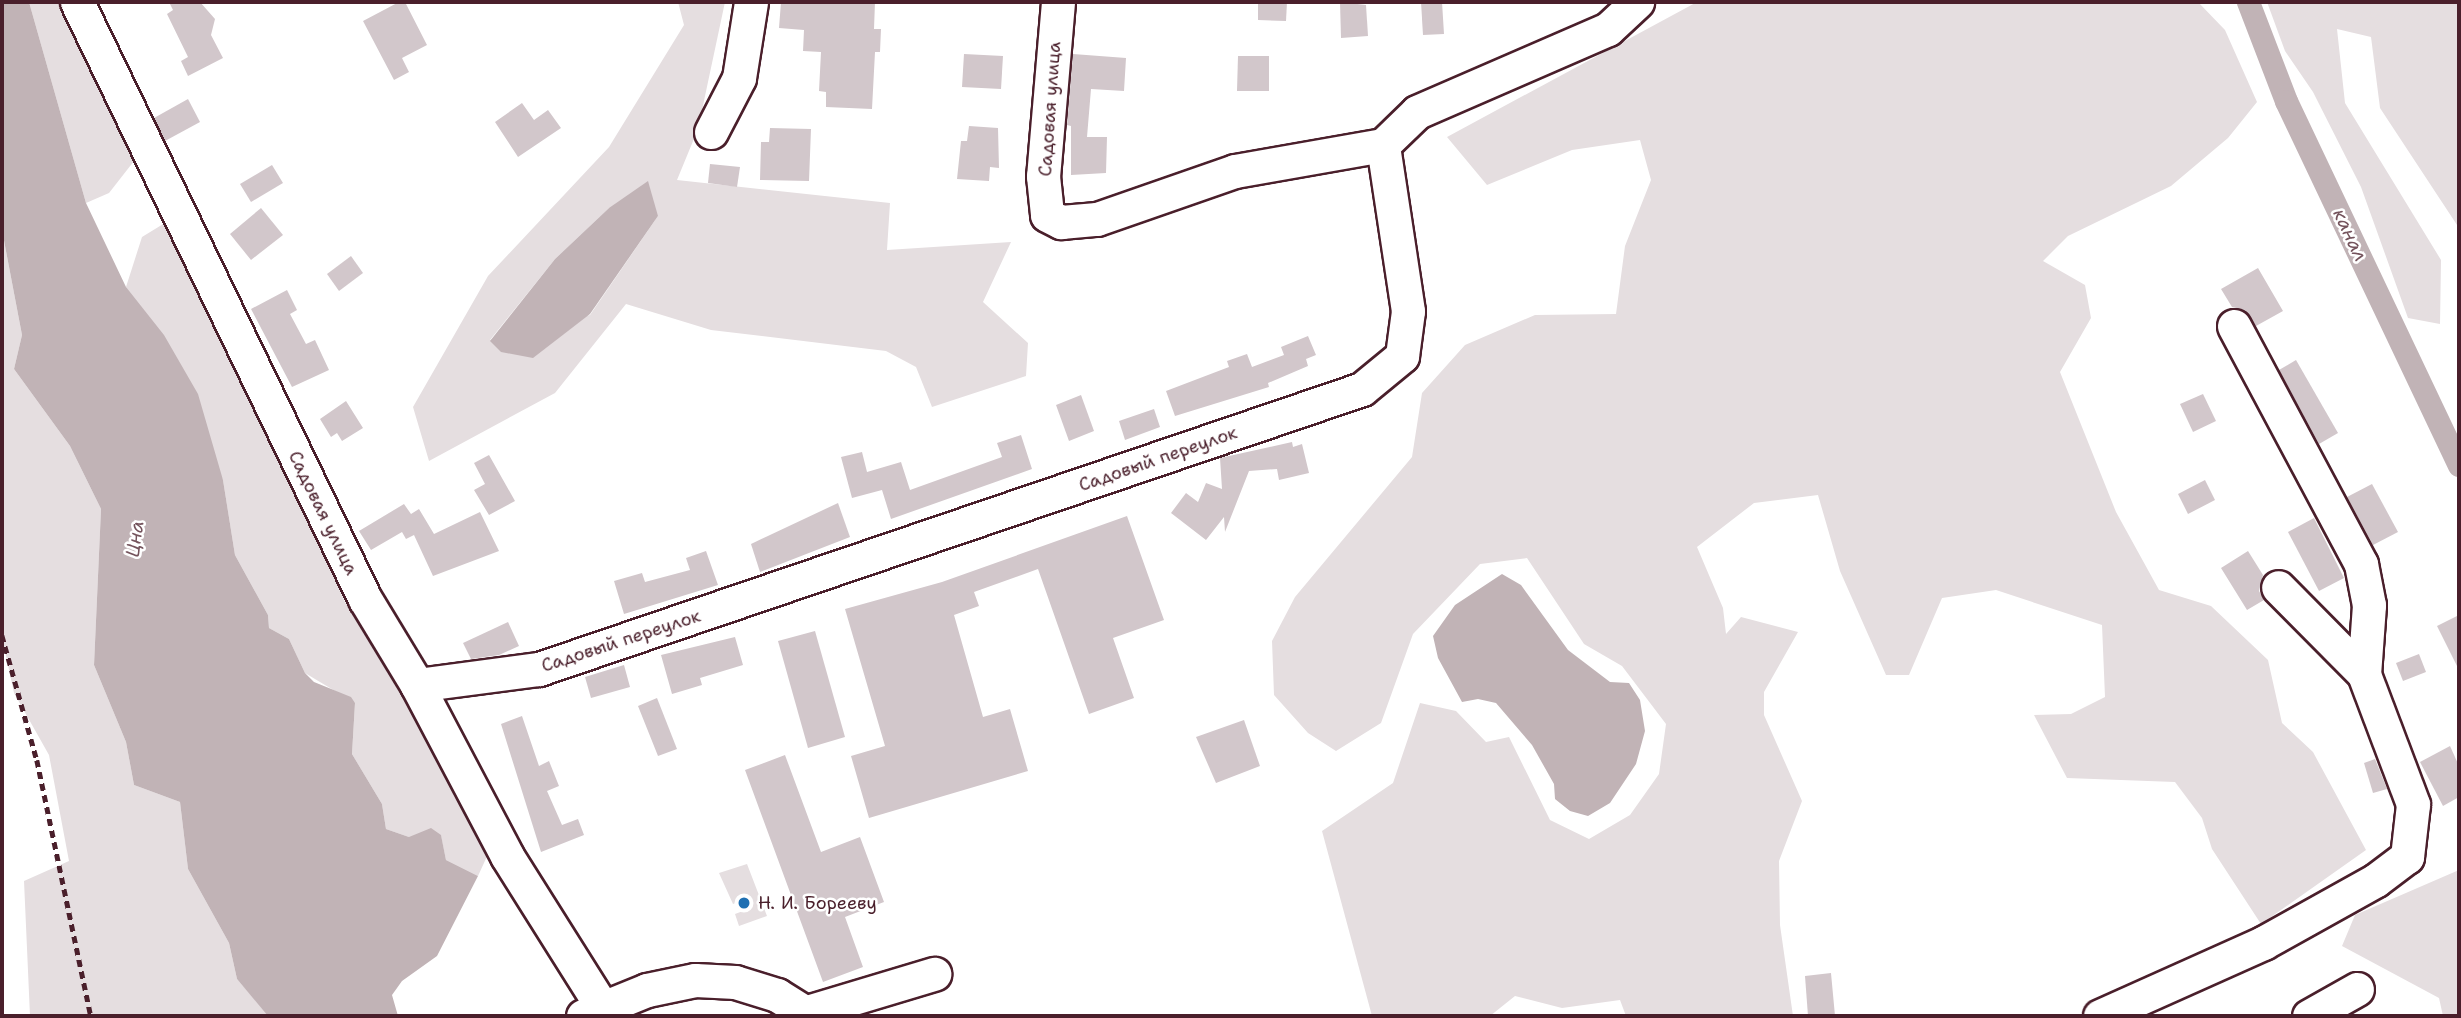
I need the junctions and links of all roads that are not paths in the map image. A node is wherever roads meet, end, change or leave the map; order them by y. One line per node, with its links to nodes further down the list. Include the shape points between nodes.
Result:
1 (77, 2): 10 (street, Садовая улица, via 365,599)
2 (751, 2): 5 (street, via 739,78)
3 (1058, 2): 6 (street, Садовая улица, via 1043,176 1047,215 1061,222 1097,219 1236,171)
4 (1637, 2): 6 (street, via 1608,29 1417,112)
5 (711, 131)
6 (1383, 145): 10 (street, Садовый переулок, via 1408,312 1402,356 1362,389 539,669)
7 (2234, 326): 9 (street, via 2361,564 2369,605)
8 (2278, 587): 9 (street)
9 (2364, 674): 15 (street, via 2413,804 2407,857 2376,880 2263,943)
10 (417, 685): 13 (street, Садовая улица)
11 (934, 974): 14 (street)
12 (2357, 989): 16 (street)
13 (592, 1012): 14 (street, via 647,990 695,981 735,982 777,995)
14 (809, 1014)
15 (2099, 1016)
16 (2309, 1016)

